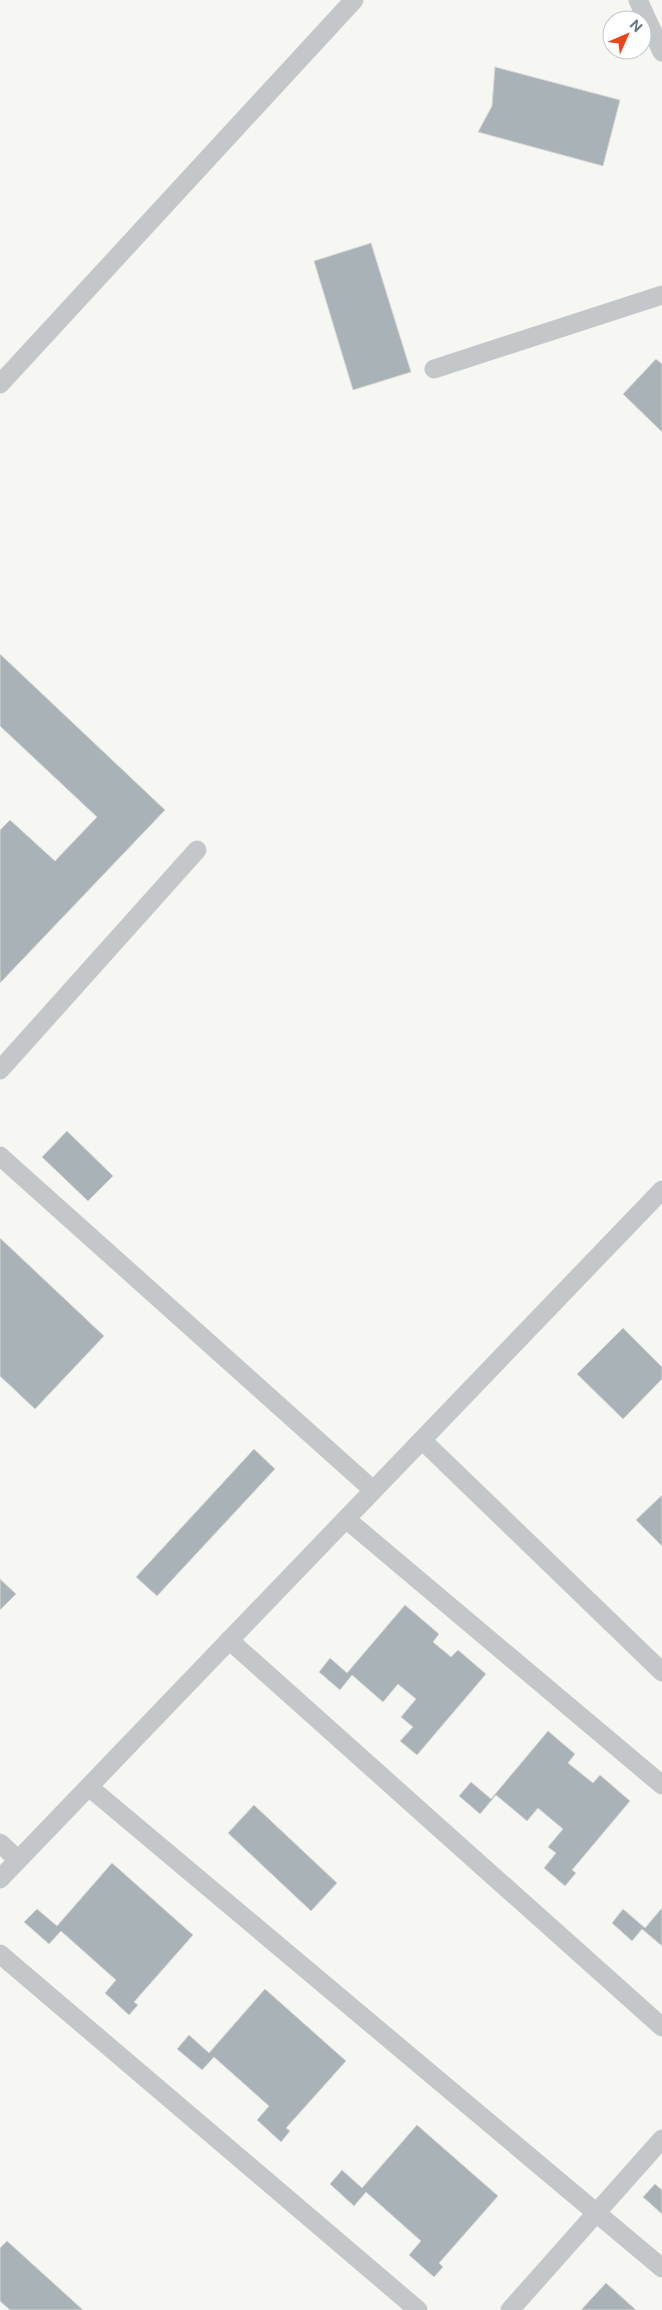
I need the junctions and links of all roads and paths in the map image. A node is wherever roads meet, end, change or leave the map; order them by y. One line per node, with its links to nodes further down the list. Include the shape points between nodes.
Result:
1 (354, 0): 6 (lane)
2 (638, 0): 3 (lane)
3 (662, 52)
4 (662, 295): 5 (lane)
5 (434, 368)
6 (0, 384)
7 (197, 850): 8 (lane)
8 (0, 1070)
9 (0, 1156): 12 (lane)
10 (662, 1190): 11 (lane)
11 (422, 1440): 12 (lane); 15 (lane)
12 (373, 1490): 13 (lane)
13 (346, 1519): 14 (lane); 16 (lane)
14 (229, 1640): 17 (lane); 22 (lane)
15 (662, 1672)
16 (662, 1785)
17 (89, 1787): 19 (lane); 24 (lane)
18 (0, 1843): 19 (lane)
19 (18, 1860): 20 (lane)
20 (0, 1879)
21 (0, 1954): 26 (lane)
22 (662, 2027)
23 (662, 2139): 24 (lane)
24 (596, 2214): 25 (lane); 27 (lane)
25 (662, 2268)
26 (418, 2310)
27 (510, 2310)

